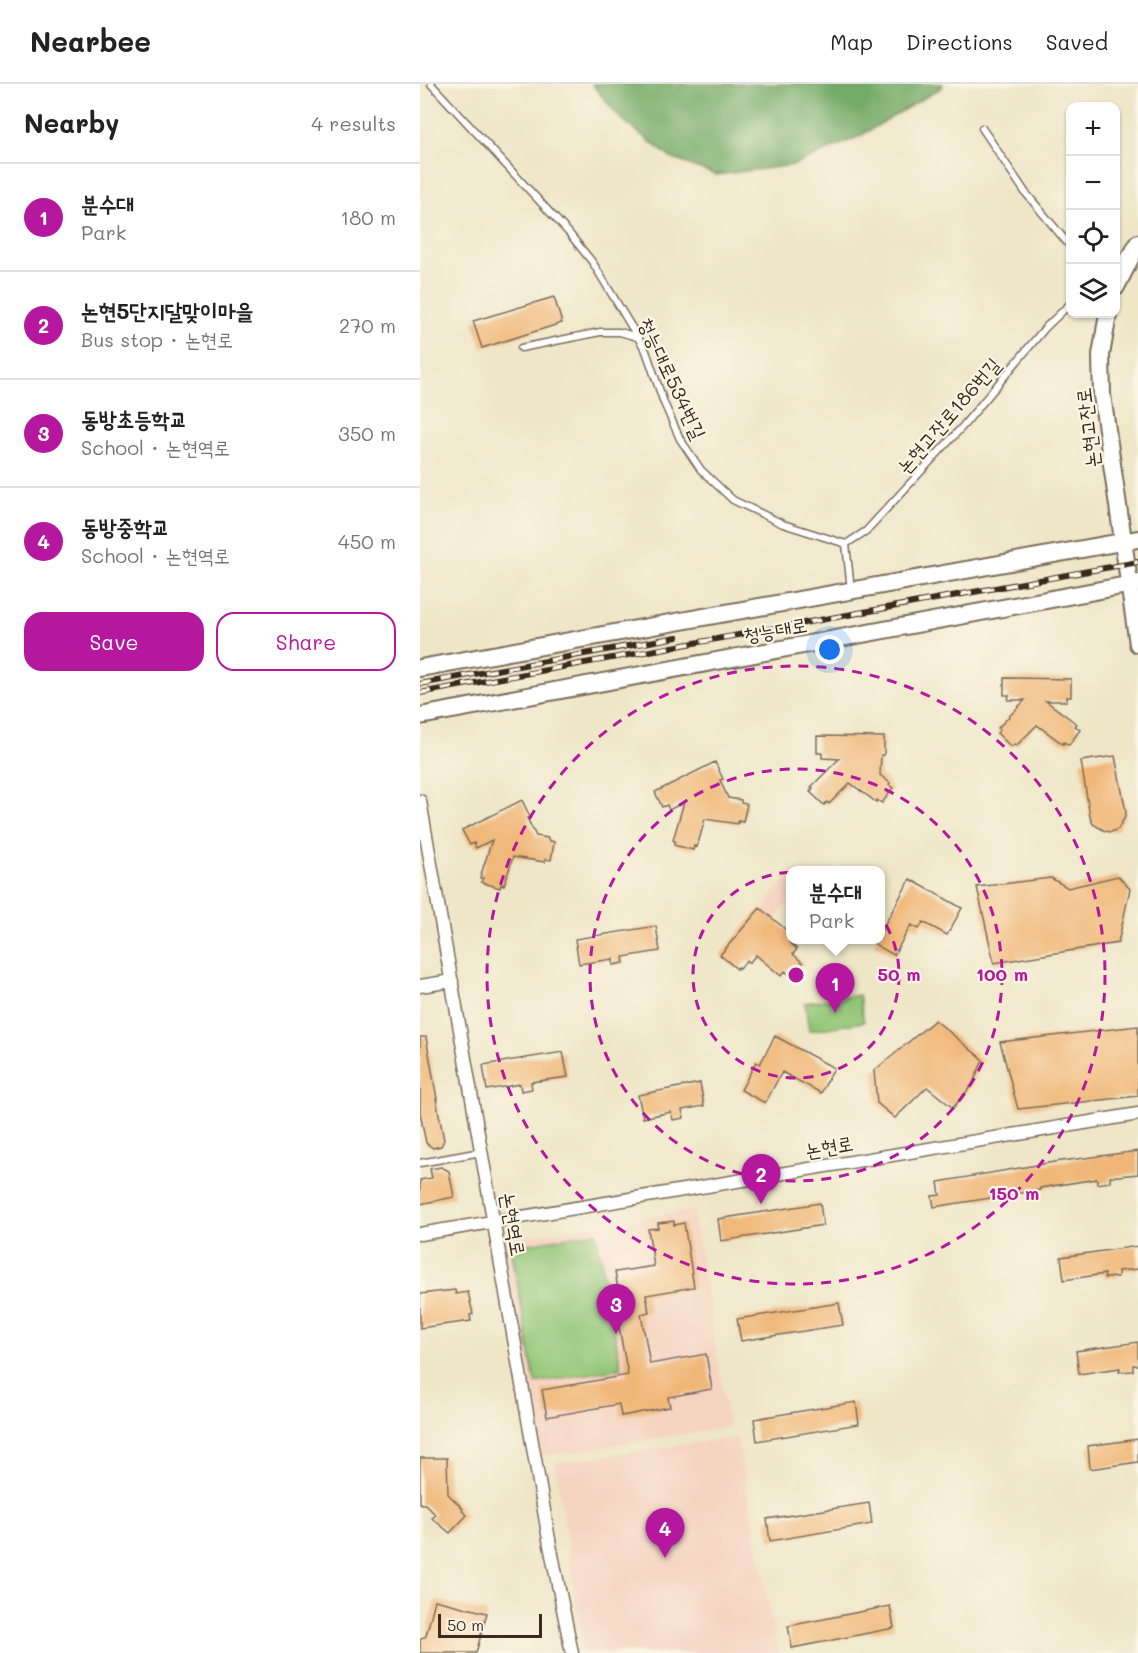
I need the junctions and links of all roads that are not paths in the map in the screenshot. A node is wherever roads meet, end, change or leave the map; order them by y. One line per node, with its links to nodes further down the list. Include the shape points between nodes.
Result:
1 (431, 84): 9 (lane, 청능대로534번길, via 569,233 593,263)
2 (982, 128): 3 (lane, via 1025,192)
3 (1066, 240)
4 (1138, 243): 5 (lane); 6 (main road)
5 (1120, 260)
6 (1120, 279)
7 (1066, 309): 12 (lane, 논현고잔로186번길, via 866,531)
8 (1107, 318): 11 (main road, 논현고잔로, via 1101,355 1102,395)
9 (638, 337): 10 (lane, via 600,332); 12 (lane, 청능대로534번길, via 680,439 701,470 733,500 783,524)
10 (521, 348)
11 (1131, 541): 13 (main road, 논현고잔로); 14 (main road, 청능대로)
12 (846, 544): 14 (lane)
13 (1134, 584): 15 (main road, 논현고잔로); 17 (main road, 청능대로)
14 (851, 591): 16 (main road, 청능대로)
15 (1138, 644)
16 (420, 668)
17 (420, 716)
18 (420, 801): 19 (street, 논현역로)
19 (452, 981): 20 (street); 22 (street, 논현역로)
20 (420, 986)
21 (1138, 1114): 24 (street, 논현로)
22 (481, 1152): 23 (lane); 24 (street, 논현역로)
23 (420, 1163)
24 (494, 1222): 25 (street, 논현로); 26 (street, 논현역로, via 546,1527)
25 (420, 1234)
26 (572, 1653)

